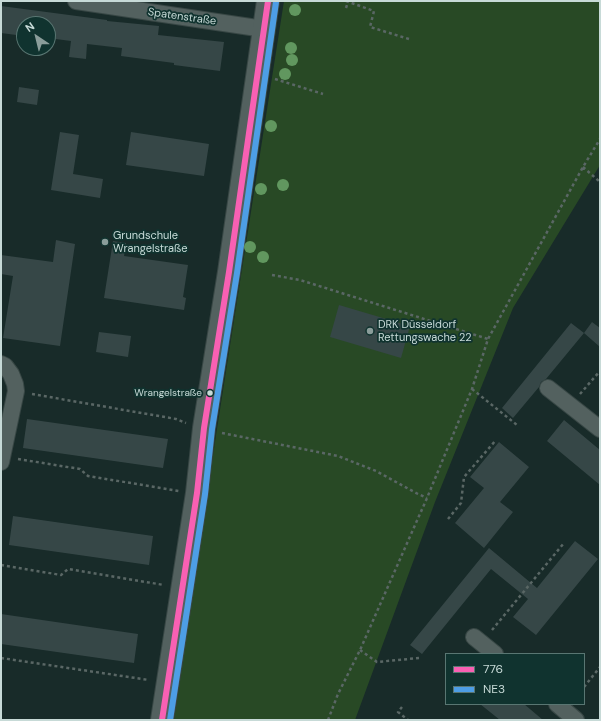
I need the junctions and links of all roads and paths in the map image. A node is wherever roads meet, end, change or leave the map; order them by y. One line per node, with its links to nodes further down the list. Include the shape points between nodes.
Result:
1 (76, 1): 5 (street, Spatenstraße)
2 (268, 1): 5 (main road)
3 (347, 1): 4 (path); 6 (path, via 374,10 370,27)
4 (346, 8)
5 (264, 29): 7 (main road)
6 (409, 39)
7 (258, 74): 8 (path); 21 (main road)
8 (323, 94)
9 (600, 139): 10 (path)
10 (583, 167): 11 (path); 13 (path)
11 (600, 182)
12 (272, 276): 13 (path, via 300,280)
13 (488, 339): 16 (path)
14 (1, 364): 18 (street, via 11,374)
15 (600, 371): 19 (path)
16 (472, 388): 20 (path); 26 (path)
17 (548, 388): 19 (street)
18 (16, 391): 21 (path, via 176,419); 24 (street)
19 (570, 405): 22 (street)
20 (517, 425)
21 (204, 428): 25 (main road); 26 (path, via 338,456 376,471)
22 (600, 429)
23 (496, 440): 27 (path, via 464,477 461,503)
24 (1, 459): 25 (path, via 80,469 88,476)
25 (197, 493): 30 (main road)
26 (427, 498): 32 (path)
27 (448, 519)
28 (564, 543): 31 (path)
29 (1, 565): 30 (path, via 61,575 68,569)
30 (182, 588): 37 (main road)
31 (478, 640): 33 (street)
32 (360, 650): 35 (path, via 377,662); 42 (path)
33 (495, 653)
34 (1, 658): 37 (path)
35 (419, 658)
36 (600, 667): 38 (path)
37 (167, 683): 41 (main road)
38 (585, 686)
39 (557, 705): 44 (street)
40 (402, 707): 43 (path, via 398,712)
41 (162, 720)
42 (328, 720)
43 (408, 720)
44 (576, 720)

